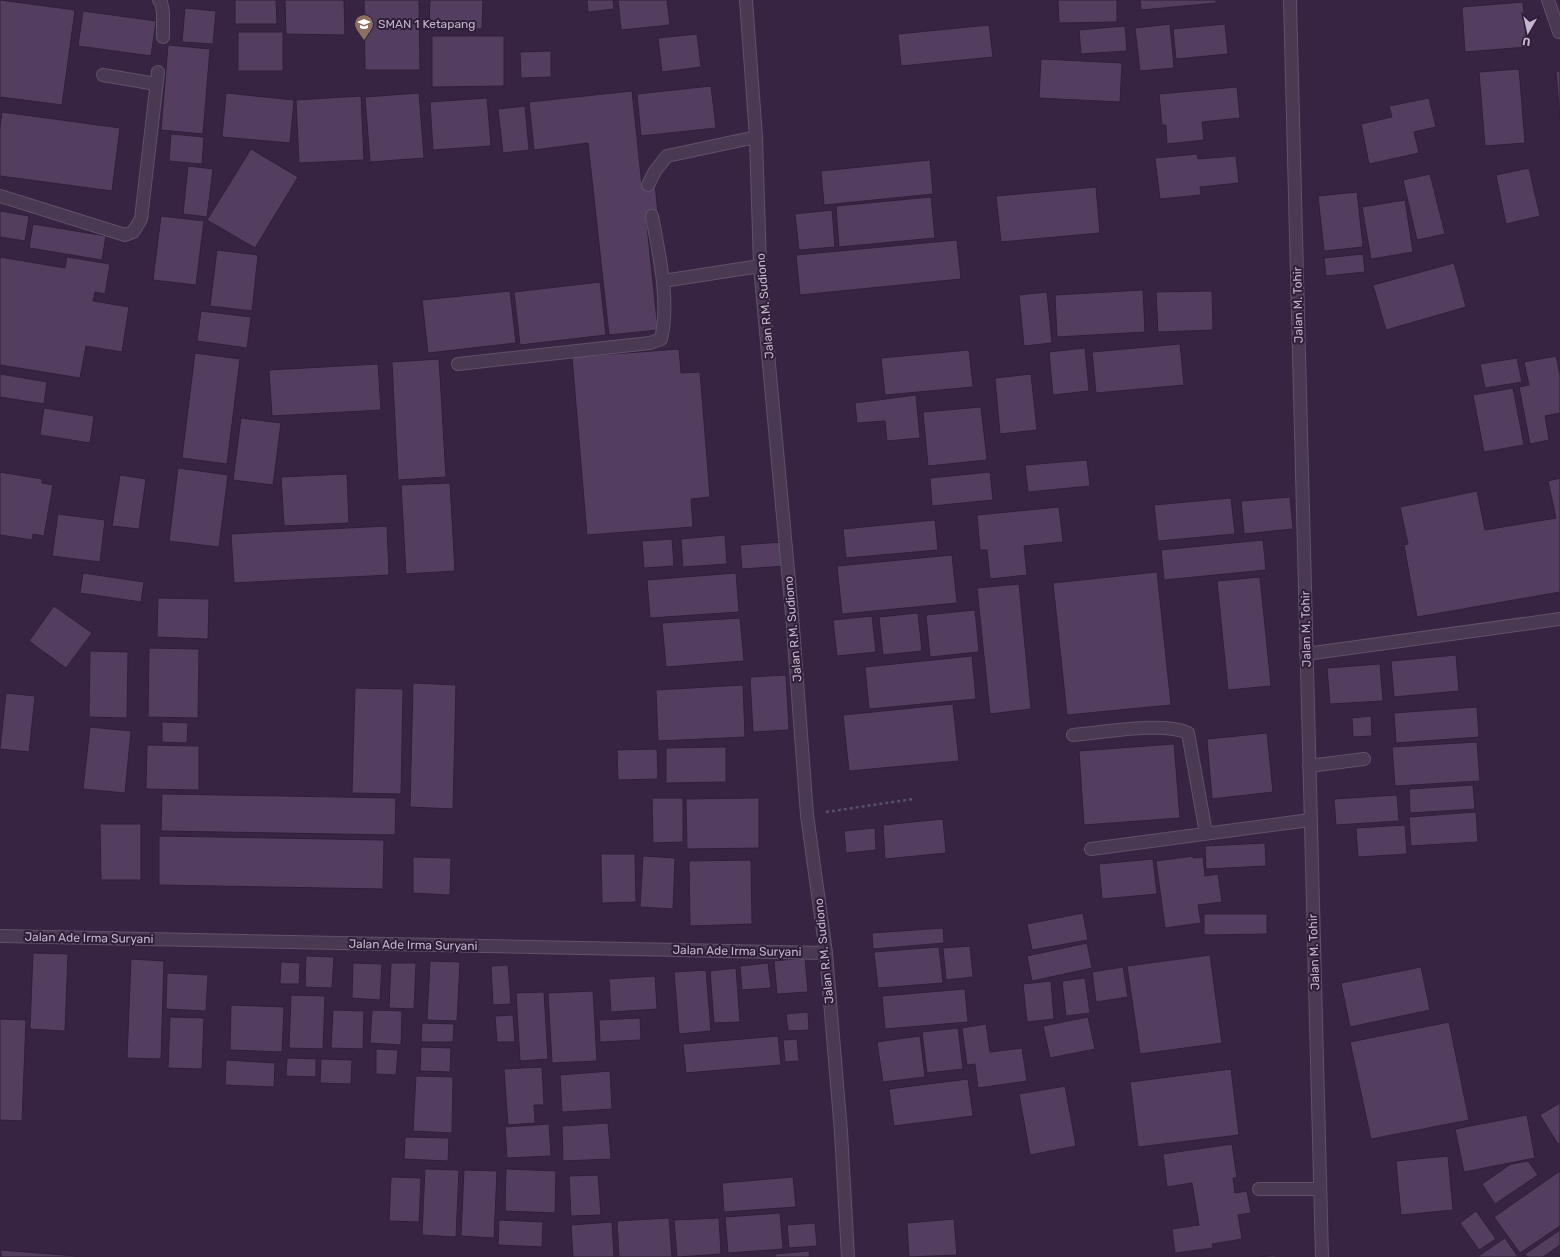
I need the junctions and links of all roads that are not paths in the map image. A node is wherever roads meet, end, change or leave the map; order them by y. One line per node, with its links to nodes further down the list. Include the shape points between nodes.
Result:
1 (159, 0): 6 (street, via 163,12)
2 (746, 0): 8 (street, Jalan R.M. Sudiono)
3 (1290, 0): 16 (street, Jalan M. Tohir)
4 (1548, 0): 5 (street)
5 (1559, 32)
6 (163, 37)
7 (103, 75): 10 (street, via 157,78 141,219 133,232 125,236)
8 (756, 137): 9 (street, via 667,156); 12 (street, Jalan R.M. Sudiono)
9 (648, 185)
10 (0, 196)
11 (652, 216): 13 (street)
12 (760, 266): 13 (street); 24 (street, Jalan R.M. Sudiono, via 792,614 807,815)
13 (663, 281): 14 (street, via 664,328 661,339 650,343)
14 (458, 364)
15 (1560, 619): 16 (street)
16 (1306, 654): 19 (street, Jalan M. Tohir)
17 (1073, 735): 21 (street, via 1159,727 1188,732)
18 (1364, 760): 19 (street)
19 (1309, 766): 20 (street, Jalan M. Tohir)
20 (1310, 820): 21 (street); 26 (street, Jalan M. Tohir)
21 (1206, 834): 22 (street)
22 (1091, 849)
23 (0, 936): 24 (street, Jalan Ade Irma Suryani)
24 (826, 953): 27 (street, Jalan R.M. Sudiono, via 841,1132)
25 (1260, 1189): 26 (street)
26 (1320, 1189): 28 (street, Jalan M. Tohir)
27 (848, 1257)
28 (1322, 1257)

